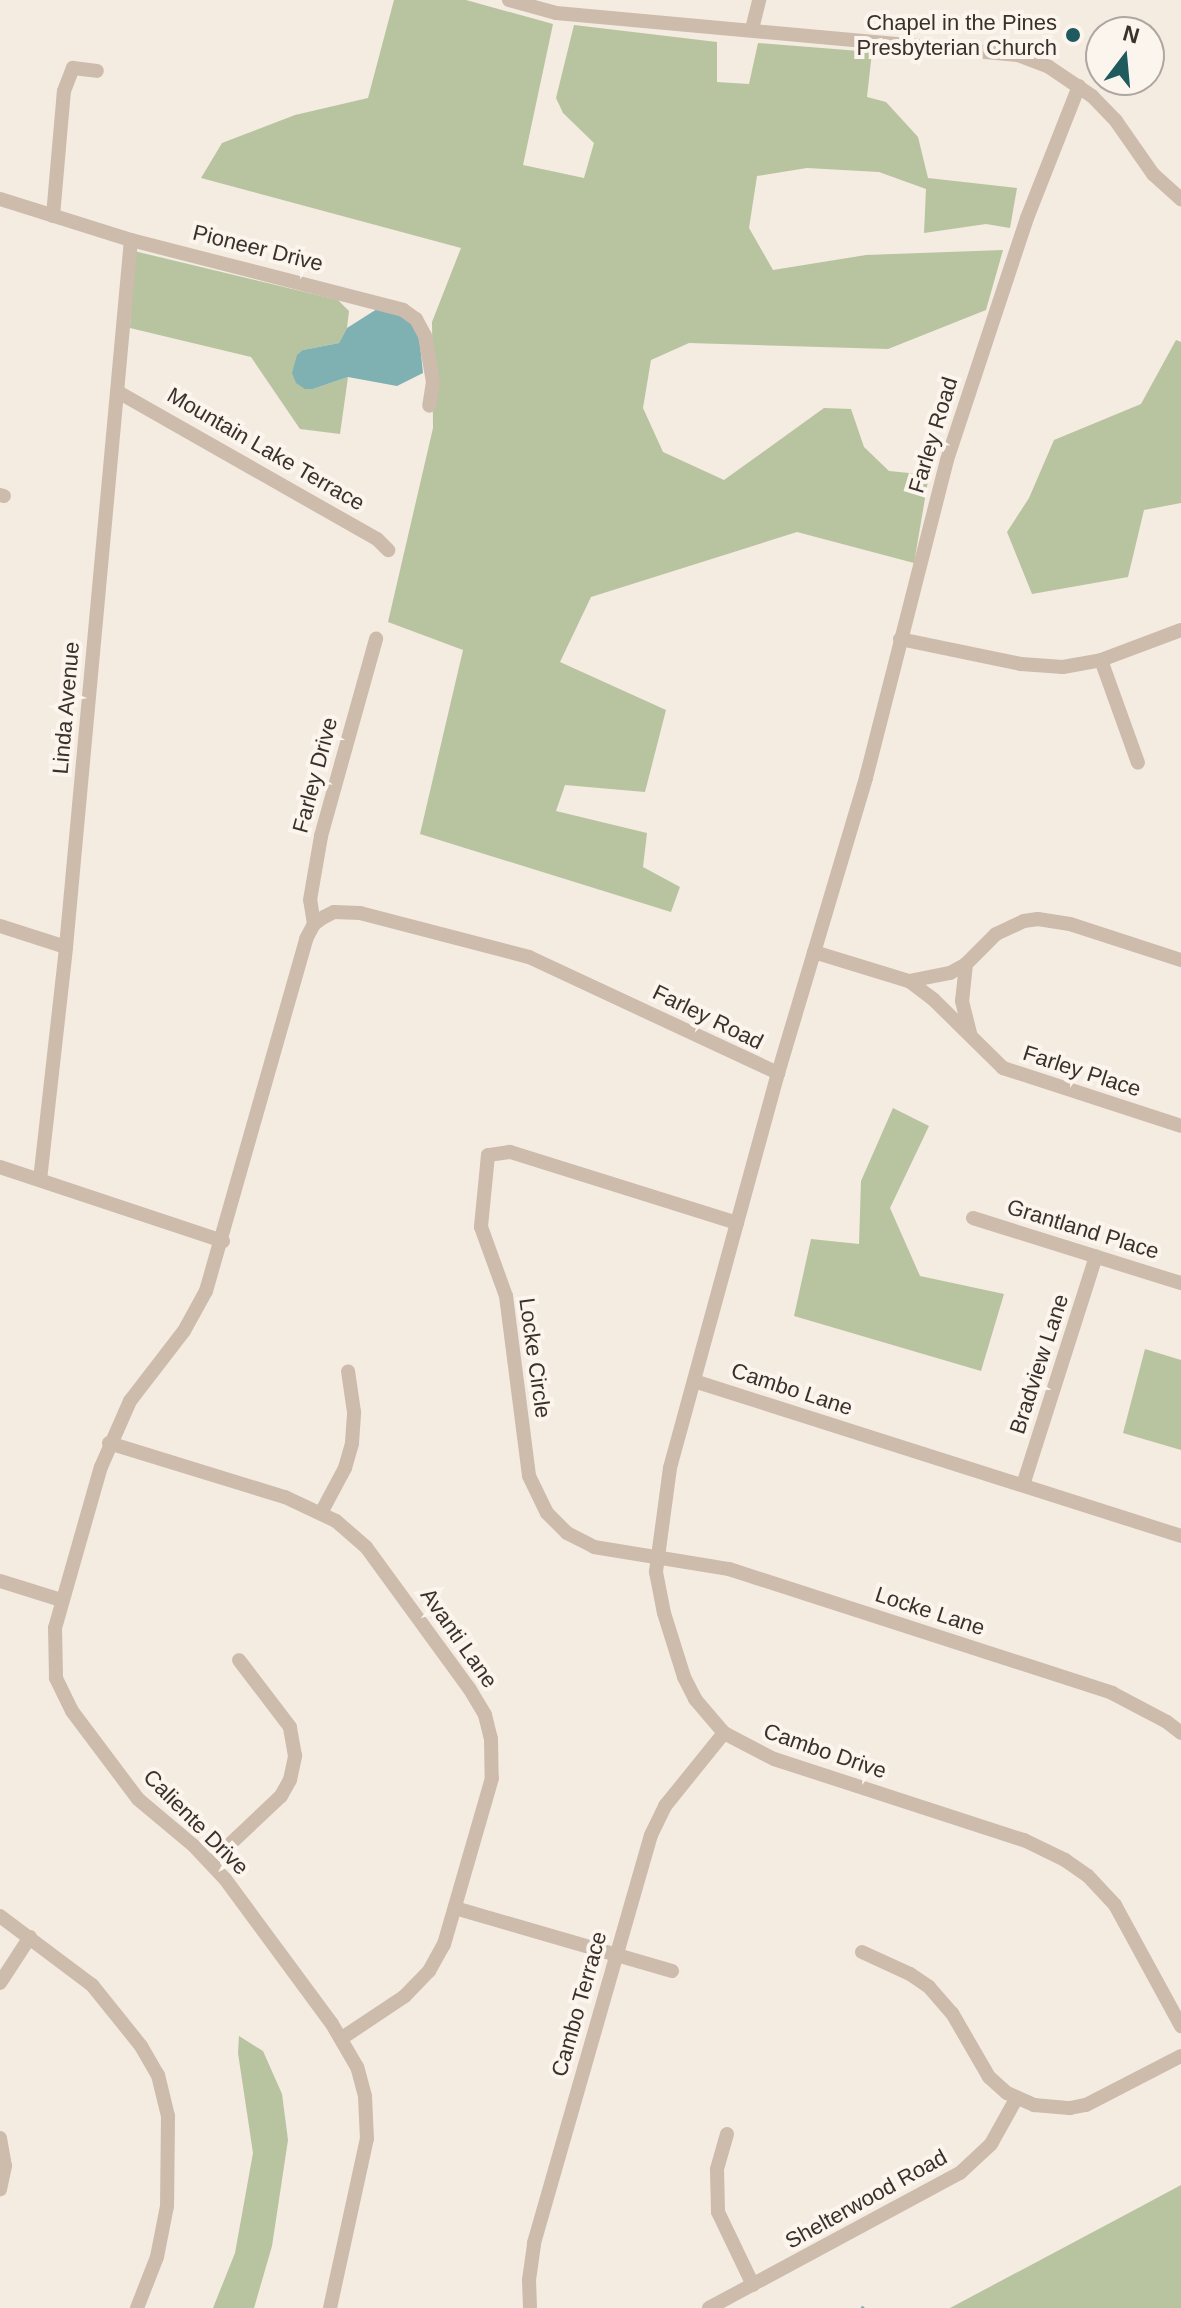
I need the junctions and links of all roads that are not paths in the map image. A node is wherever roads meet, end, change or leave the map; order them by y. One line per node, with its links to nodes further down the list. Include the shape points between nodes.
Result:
1 (509, 0): 3 (street, via 556,13)
2 (759, 0): 3 (street)
3 (752, 29): 5 (street, via 1002,52 1035,61)
4 (97, 71): 8 (street, via 73,68 64,91)
5 (1079, 86): 7 (street, via 1105,108 1153,174); 15 (street, Farley Road, via 964,402)
6 (0, 199): 8 (street, Pioneer Drive)
7 (1181, 199)
8 (53, 216): 9 (street, Pioneer Drive)
9 (131, 240): 10 (street, Linda Avenue); 11 (street, Pioneer Drive, via 403,310 416,319 425,336 433,382)
10 (118, 392): 12 (street, Mountain Lake Terrace); 20 (street, Linda Avenue)
11 (429, 406)
12 (388, 550)
13 (1181, 630): 16 (street)
14 (376, 639): 18 (street, Farley Drive, via 321,836 310,900)
15 (900, 639): 16 (street, via 1042,667); 21 (street, Farley Road, via 866,778)
16 (1101, 660): 17 (street)
17 (1138, 763)
18 (314, 924): 26 (street, Farley Road, via 334,912 360,913 493,946 549,965); 32 (street)
19 (0, 926): 20 (street)
20 (66, 947): 29 (street, Linda Avenue)
21 (814, 952): 24 (street, Farley Place); 26 (street, Farley Road)
22 (1181, 960): 23 (street, via 1070,924 1038,919 996,934)
23 (966, 964): 24 (street, via 938,977); 25 (street, via 963,1016)
24 (909, 981): 25 (street, Farley Place)
25 (973, 1040): 27 (street, Farley Place, via 1013,1073)
26 (778, 1073): 31 (street, Cambo Lane)
27 (1181, 1126)
28 (0, 1167): 29 (street)
29 (40, 1180): 32 (street)
30 (973, 1218): 33 (street, Grantland Place)
31 (737, 1223): 36 (street, Cambo Lane); 41 (street, Locke Circle, via 510,1152 488,1155 481,1227 506,1296 534,1491 554,1521 581,1542)
32 (223, 1241): 37 (street, Caliente Drive, via 196,1312 130,1401)
33 (1096, 1256): 34 (street, Grantland Place); 38 (street, Bradview Lane)
34 (1181, 1283)
35 (348, 1371): 39 (street, via 352,1443)
36 (694, 1381): 38 (street, Cambo Lane); 41 (street, Cambo Drive, via 668,1478)
37 (109, 1443): 39 (street, Avanti Lane); 43 (street, Caliente Drive)
38 (1023, 1485): 40 (street, Cambo Lane)
39 (321, 1513): 48 (street, Avanti Lane, via 366,1547 485,1715 492,1778)
40 (1181, 1536)
41 (656, 1556): 45 (street, Cambo Drive, via 658,1592 684,1677); 46 (street, Locke Lane, via 729,1569 1086,1684 1137,1705)
42 (0, 1581): 43 (street)
43 (61, 1600): 47 (street, Caliente Drive, via 53,1646 63,1697 138,1799)
44 (239, 1660): 47 (street, via 290,1727 295,1756 281,1796)
45 (724, 1733): 52 (street, Cambo Terrace, via 658,1818); 55 (street, Cambo Drive, via 774,1759 997,1831 1065,1860 1103,1891 1130,1928)
46 (1181, 1733)
47 (211, 1862): 56 (street, Caliente Drive)
48 (455, 1908): 52 (street); 56 (street, Avanti Lane, via 437,1959 418,1984)
49 (0, 1916): 50 (street)
50 (30, 1937): 54 (street); 63 (street, via 63,1960 111,2007 150,2061 163,2092 169,2137 165,2224)
51 (862, 1952): 58 (street, via 910,1974 938,1995 981,2067)
52 (616, 1955): 53 (street); 65 (street, Cambo Terrace, via 534,2243)
53 (672, 1971)
54 (0, 1983)
55 (1181, 2026)
56 (342, 2038): 64 (street, Caliente Drive, via 363,2083 368,2124)
57 (1181, 2056): 58 (street, via 1086,2105 1052,2108)
58 (1016, 2099): 62 (street, Shelterwood Road, via 991,2144 960,2173)
59 (727, 2134): 62 (street, via 717,2170 718,2212)
60 (0, 2138): 61 (street, via 5,2166)
61 (0, 2189)
62 (753, 2285): 66 (street, Shelterwood Road)
63 (137, 2308)
64 (330, 2308)
65 (530, 2308)
66 (709, 2308)

